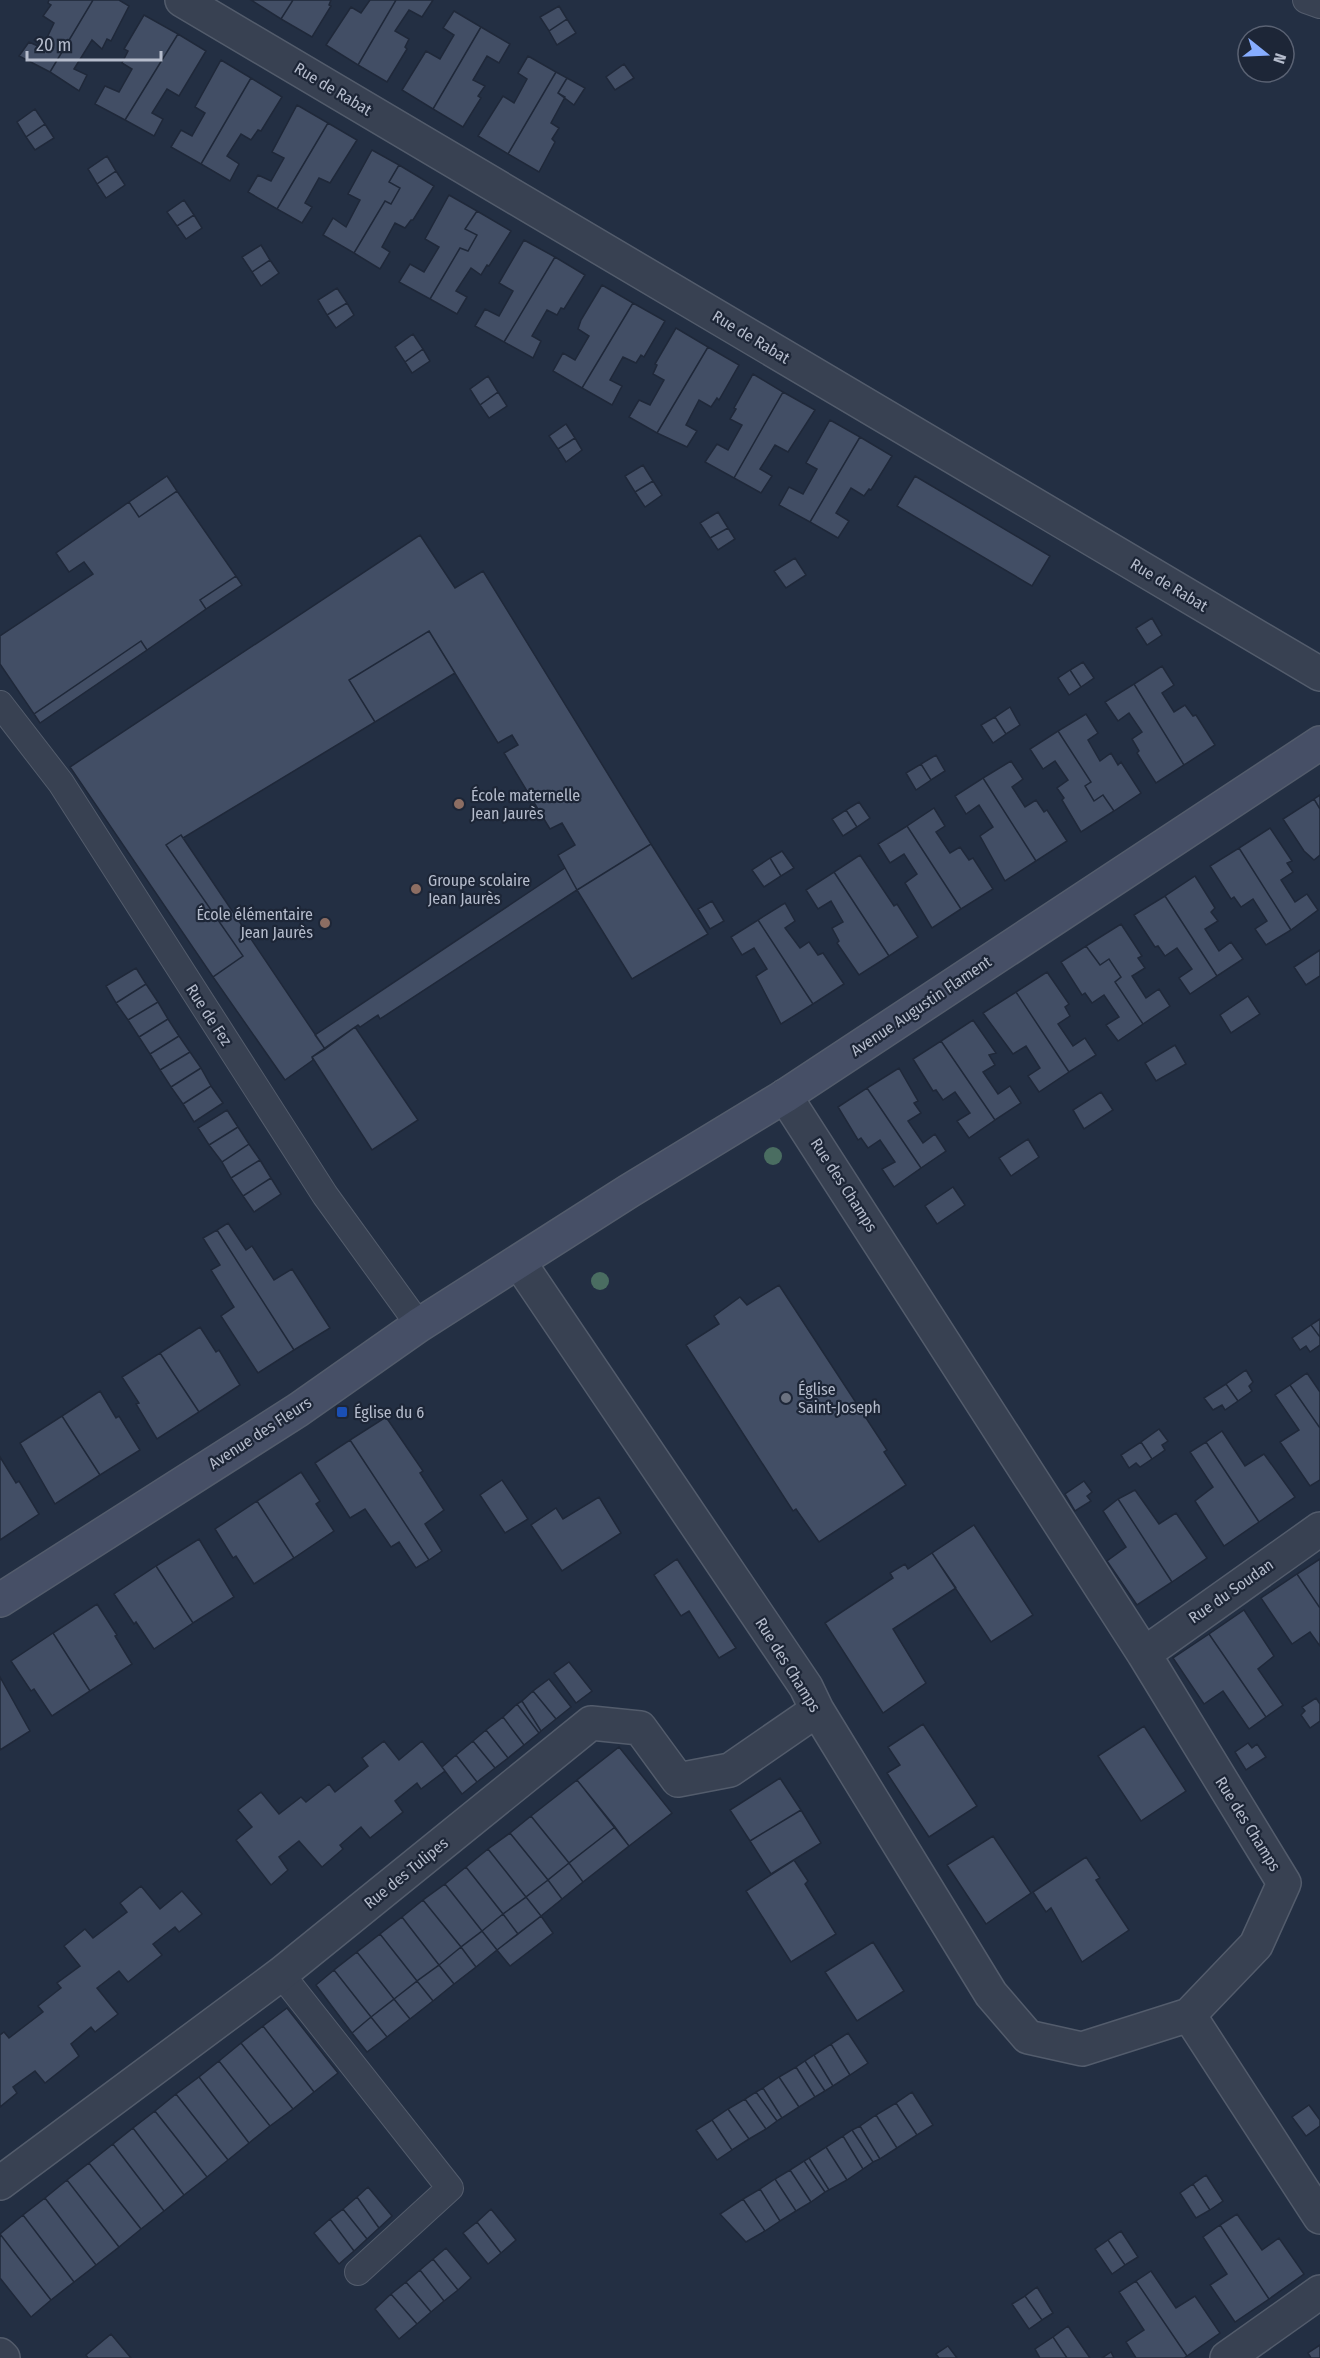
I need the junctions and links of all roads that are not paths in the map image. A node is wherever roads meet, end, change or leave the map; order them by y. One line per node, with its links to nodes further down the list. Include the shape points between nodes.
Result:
1 (182, 0): 4 (street, Rue de Rabat)
2 (1306, 0): 3 (lane)
3 (1320, 5)
4 (1320, 674)
5 (0, 704): 9 (lane, Rue de Fez, via 61,783 325,1195)
6 (1320, 743): 7 (street, Avenue Augustin Flament)
7 (785, 1096): 8 (street, Avenue Augustin Flament); 12 (street, Rue des Champs)
8 (519, 1262): 9 (street, Avenue des Fleurs); 13 (street, Rue des Champs, via 806,1687)
9 (419, 1325): 11 (street, Avenue des Fleurs, via 298,1410)
10 (1320, 1529): 12 (street, Rue du Soudan)
11 (0, 1600)
12 (1144, 1654): 15 (street, Rue des Champs, via 1284,1883 1256,1945)
13 (817, 1710): 14 (street, Rue des Tulipes, via 730,1770 678,1780 640,1728 591,1724); 15 (street, Rue des Champs, via 991,1994 1028,2037 1082,2049)
14 (281, 1974): 16 (street, Rue des Tulipes); 18 (lane, via 450,2188)
15 (1189, 2015): 17 (street)
16 (0, 2183)
17 (1320, 2217)
18 (358, 2272)
19 (1320, 2292): 22 (street)
20 (0, 2355): 21 (street)
21 (3, 2358)
22 (1227, 2358)

